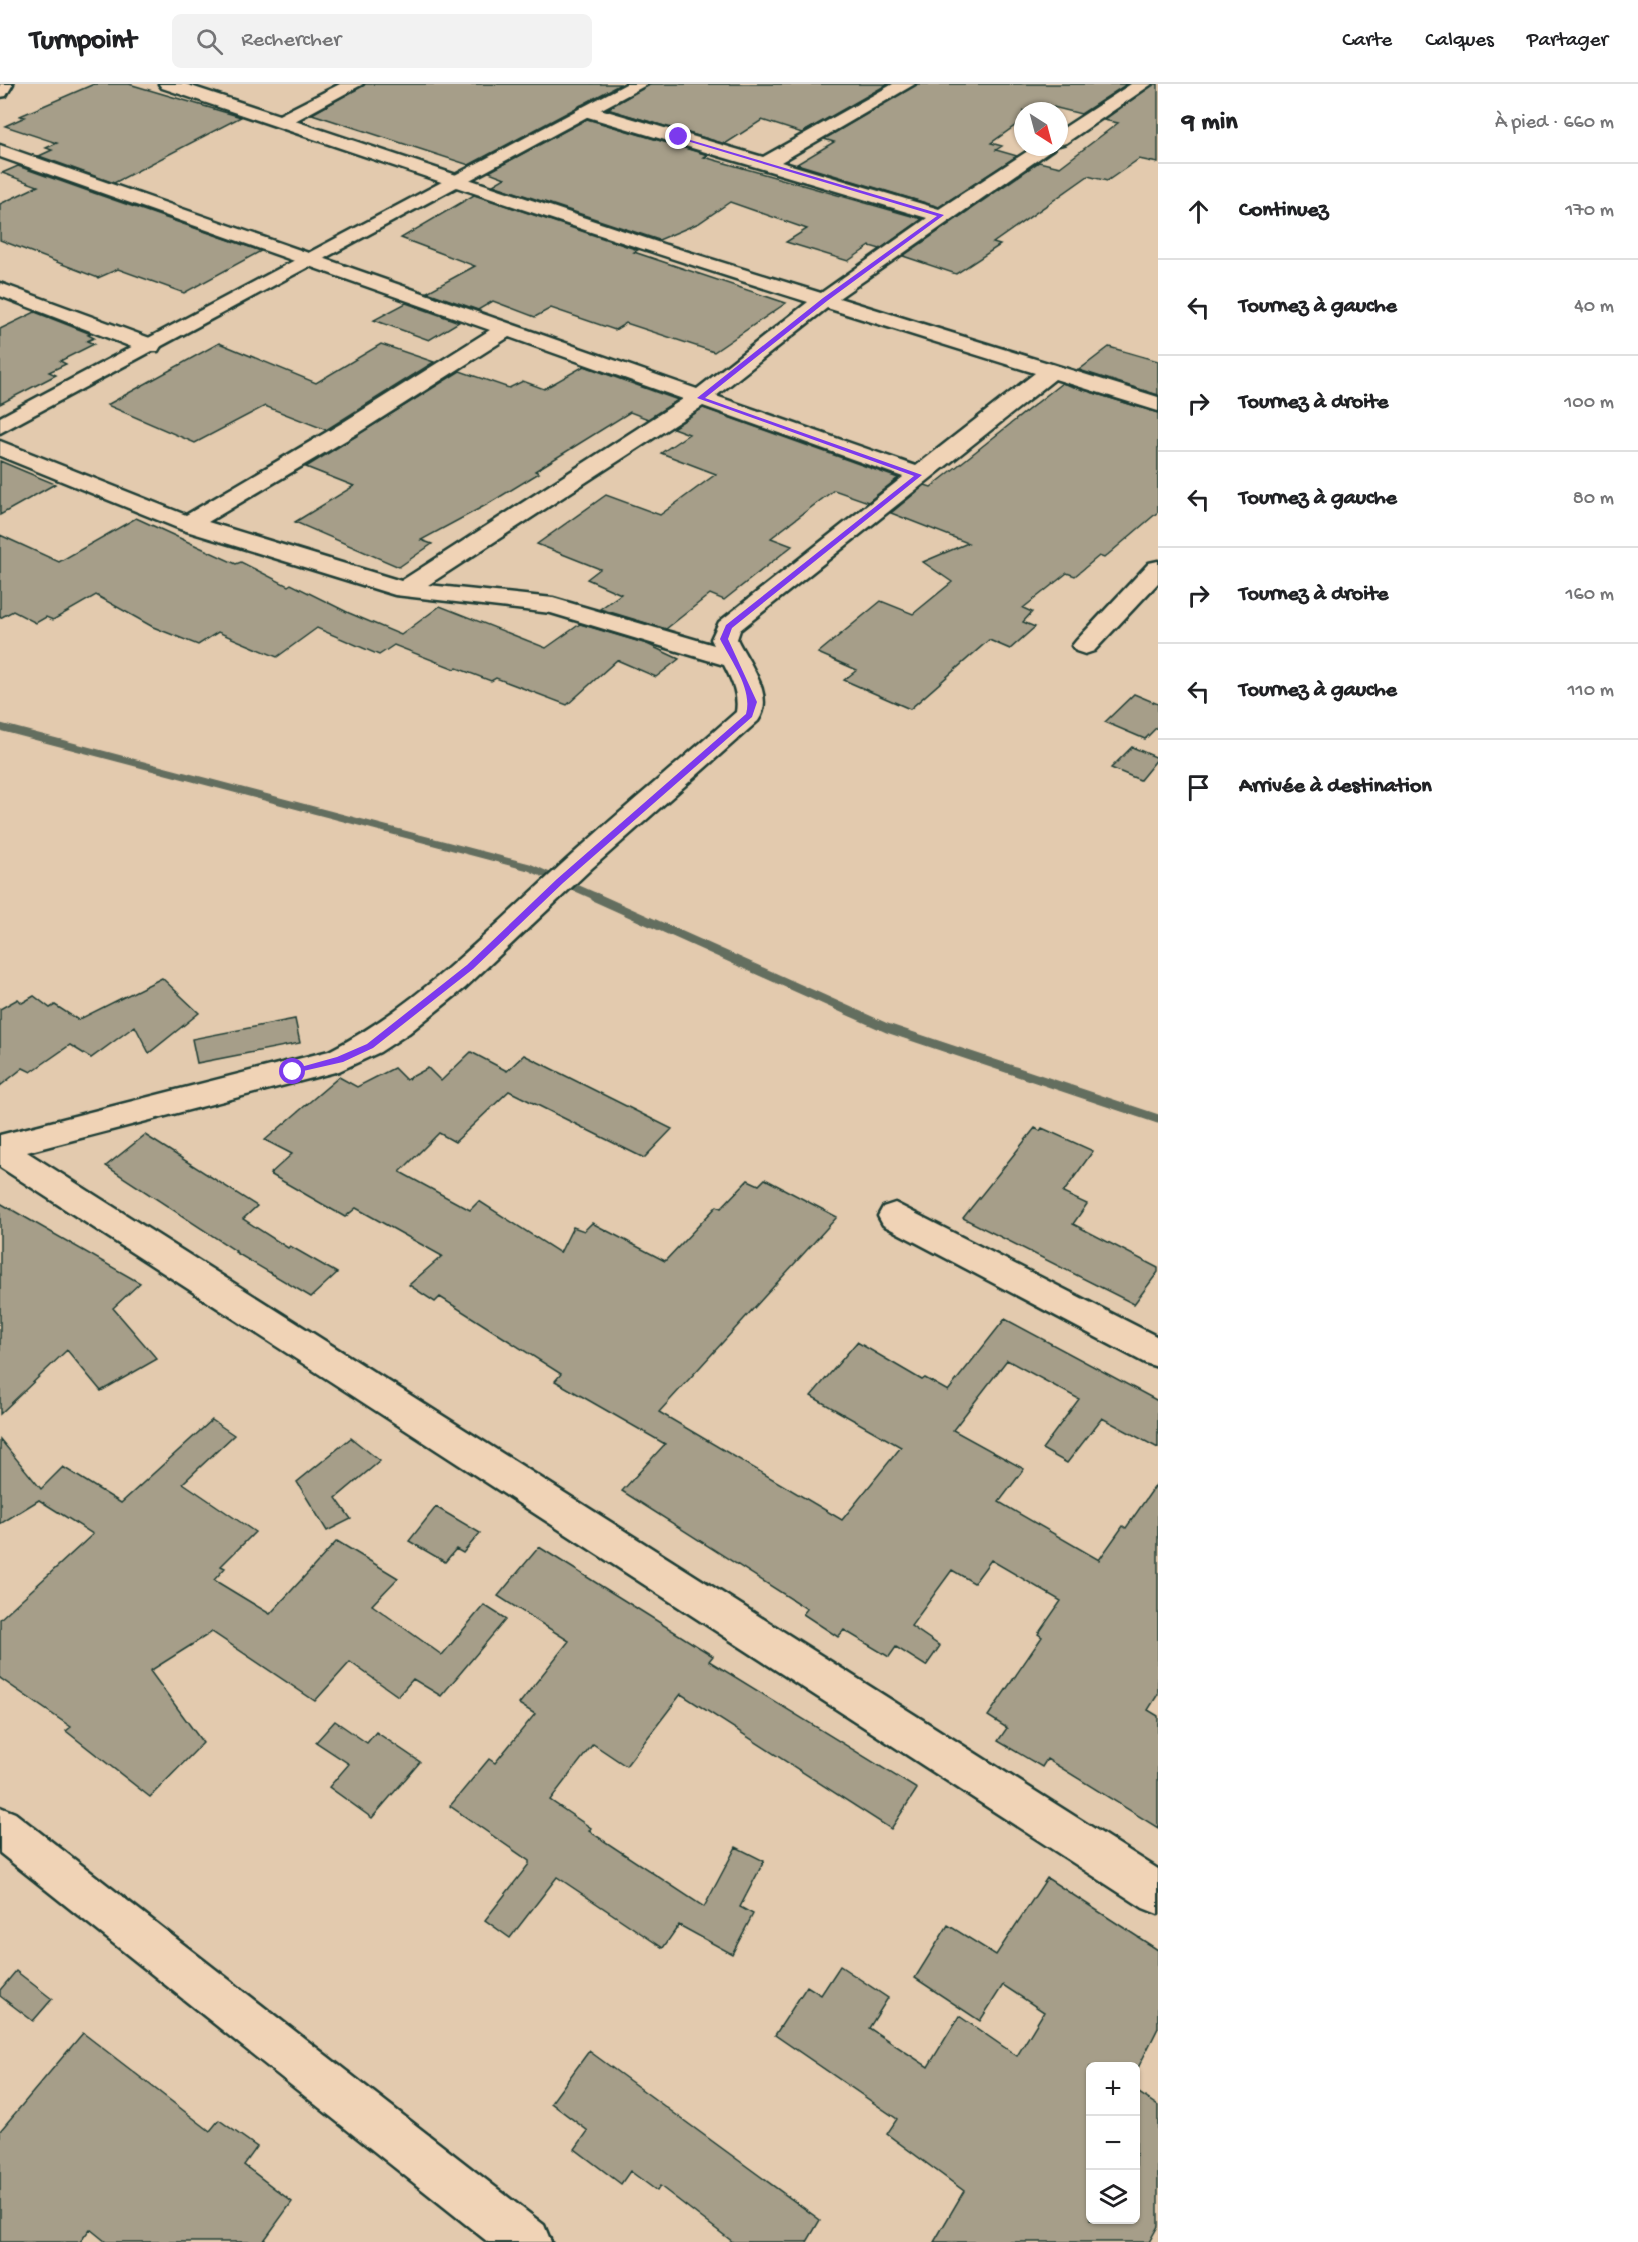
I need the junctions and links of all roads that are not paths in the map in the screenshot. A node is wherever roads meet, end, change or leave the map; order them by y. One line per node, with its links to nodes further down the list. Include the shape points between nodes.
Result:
1 (4, 84): 7 (street)
2 (168, 84): 9 (street)
3 (354, 84): 9 (street)
4 (639, 84): 8 (street)
5 (906, 84): 13 (street)
6 (1143, 84): 10 (street)
7 (0, 92)
8 (587, 111): 13 (street); 14 (street)
9 (279, 122): 14 (street)
10 (1068, 133)
11 (0, 151): 16 (street)
12 (1033, 156): 15 (street)
13 (768, 162): 15 (street)
14 (458, 180): 16 (street); 18 (street, via 658,249)
15 (942, 216): 18 (street)
16 (312, 258): 19 (street); 20 (street)
17 (0, 289): 20 (street)
18 (825, 299): 21 (street); 22 (street)
19 (506, 330): 22 (street); 27 (street)
20 (150, 346): 24 (street)
21 (1051, 371): 23 (street); 26 (street)
22 (700, 398): 26 (street); 29 (street)
23 (1158, 404)
24 (0, 426)
25 (0, 448): 27 (street)
26 (919, 475): 31 (street, via 728,627 724,639)
27 (188, 524): 29 (street)
28 (1158, 568): 30 (street)
29 (404, 590): 31 (street, via 553,606)
30 (1085, 646)
31 (733, 659): 32 (street, via 753,702 750,715 560,881 470,967 370,1046 339,1060)
32 (0, 1149): 36 (street)
33 (896, 1216): 34 (street)
34 (1158, 1353)
35 (0, 1827): 37 (street)
36 (1158, 1893)
37 (527, 2242)

